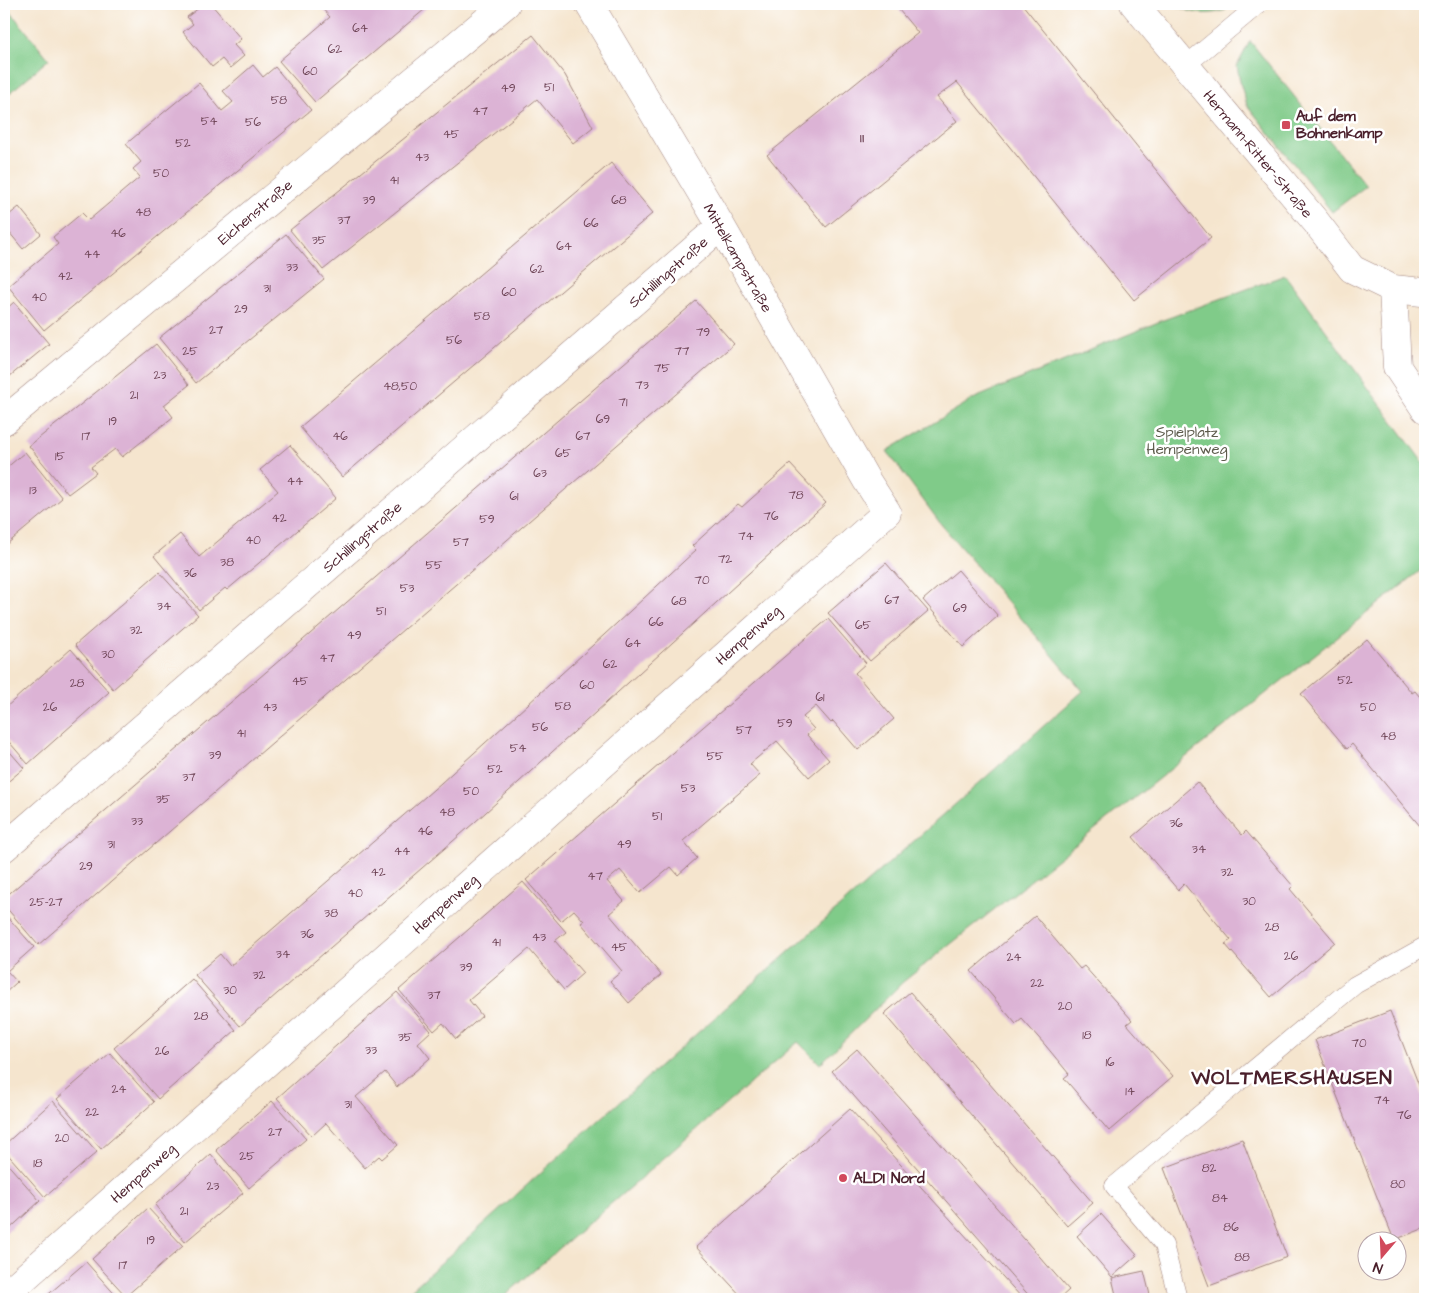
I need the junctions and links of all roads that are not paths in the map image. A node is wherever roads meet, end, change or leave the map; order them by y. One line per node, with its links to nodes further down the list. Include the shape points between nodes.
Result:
1 (506, 4): 10 (street, Eichenstraße)
2 (590, 4): 6 (street, Mittelkampstraße)
3 (1134, 4): 5 (street, Hermann-Ritter-Straße)
4 (1259, 4): 5 (lane)
5 (1185, 66): 7 (street, Hermann-Ritter-Straße, via 1352,269)
6 (721, 226): 11 (street, Mittelkampstraße); 12 (street, Schillingstraße)
7 (1393, 289): 8 (street); 9 (street, via 1397,367)
8 (1425, 290)
9 (1425, 409)
10 (4, 421)
11 (887, 512): 14 (street, Hempenweg)
12 (4, 848)
13 (1425, 946): 15 (lane, via 1354,985 1114,1186 1164,1245)
14 (4, 1296)
15 (1178, 1299)

